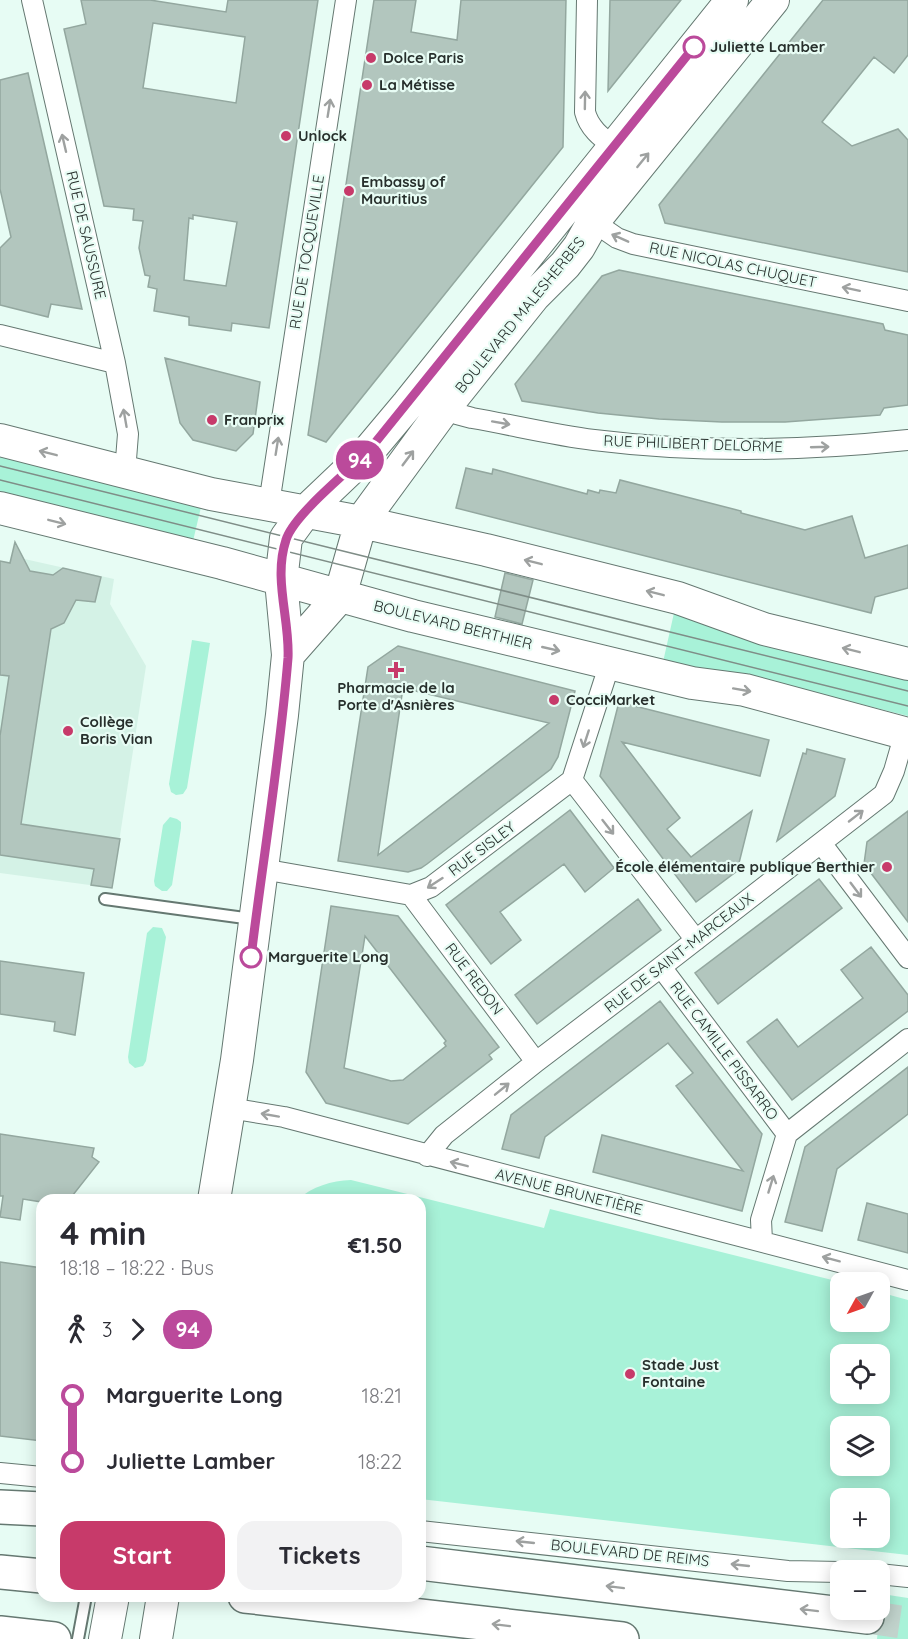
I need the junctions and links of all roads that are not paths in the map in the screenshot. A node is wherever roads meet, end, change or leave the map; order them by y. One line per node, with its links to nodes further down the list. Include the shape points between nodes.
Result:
1 (32, 0): 11 (street, RUE DE SAUSSURE, one-way to 1)
2 (346, 0): 16 (street, RUE DE TOCQUEVILLE, one-way to 2)
3 (587, 0): 6 (street, one-way to 3, via 594,130 585,112)
4 (732, 0): 6 (main road, BOULEVARD MALESHERBES)
5 (773, 0): 8 (main road, BOULEVARD MALESHERBES, one-way to 5)
6 (614, 147): 7 (main road, BOULEVARD MALESHERBES)
7 (568, 204): 8 (street, RUE NICOLAS CHUQUET); 18 (main road, BOULEVARD MALESHERBES, via 366,454)
8 (593, 222): 9 (street, RUE NICOLAS CHUQUET, one-way to 8, via 640,246 617,238); 12 (main road, BOULEVARD MALESHERBES, via 565,265 534,296)
9 (908, 301)
10 (0, 335): 11 (street)
11 (115, 363): 15 (street, RUE DE SAUSSURE, one-way to 11, via 128,434)
12 (446, 406): 14 (street, RUE PHILIBERT DELORME, one-way to 14, via 472,418 593,440 671,446 821,448); 19 (main road, BOULEVARD MALESHERBES, one-way to 12)
13 (0, 440): 15 (main road, one-way to 13)
14 (908, 440)
15 (125, 472): 16 (main road)
16 (269, 504): 18 (main road)
17 (0, 508): 20 (main road, BOULEVARD BERTHIER, one-way to 20)
18 (305, 512): 19 (main road); 20 (main road, BOULEVARD MALESHERBES, via 286,538)
19 (361, 522): 21 (main road); 24 (main road, one-way to 19, via 764,629 678,598)
20 (281, 581): 21 (main road, BOULEVARD BERTHIER); 22 (main road, BOULEVARD MALESHERBES)
21 (340, 596): 22 (main road); 23 (main road, BOULEVARD BERTHIER, one-way to 23)
22 (288, 655): 28 (main road, BOULEVARD MALESHERBES)
23 (610, 663): 25 (main road, BOULEVARD BERTHIER, one-way to 25, via 692,683 745,690); 26 (street, one-way to 26)
24 (908, 664)
25 (906, 733): 27 (street, RUE DE SAINT-MARCEAUX, one-way to 25, via 884,794)
26 (572, 780): 29 (street, RUE SISLEY, one-way to 29, via 431,887); 32 (street, one-way to 32)
27 (820, 843): 32 (street, RUE DE SAINT-MARCEAUX); 33 (street, one-way to 33)
28 (262, 869): 29 (street); 31 (main road, BOULEVARD MALESHERBES)
29 (411, 896): 36 (street, RUE REDON)
30 (105, 899): 31 (lane)
31 (256, 920): 37 (main road, BOULEVARD MALESHERBES)
32 (696, 939): 34 (street, RUE DE SAINT-MARCEAUX)
33 (908, 958)
34 (661, 967): 36 (street, RUE DE SAINT-MARCEAUX); 38 (street, RUE CAMILLE PISSARRO)
35 (908, 1039): 38 (street)
36 (536, 1062): 39 (street, RUE DE SAINT-MARCEAUX, one-way to 36, via 444,1135)
37 (229, 1108): 39 (street, AVENUE BRUNETIÈRE, one-way to 37, via 284,1117); 40 (main road, BOULEVARD MALESHERBES)
38 (787, 1134): 41 (street, one-way to 38, via 760,1220)
39 (427, 1156): 41 (street, AVENUE BRUNETIÈRE, one-way to 39)
40 (215, 1194)
41 (762, 1241): 42 (street, AVENUE BRUNETIÈRE, one-way to 41)
42 (908, 1280)
43 (0, 1473): 44 (street)
44 (36, 1476)
45 (0, 1507): 46 (highway)
46 (36, 1509)
47 (426, 1532): 50 (street, BOULEVARD DE REIMS, one-way to 47, via 788,1571)
48 (426, 1564): 58 (highway, one-way to 48)
49 (0, 1572): 51 (highway)
50 (830, 1572)
51 (36, 1575)
52 (890, 1575): 53 (street)
53 (908, 1577)
54 (85, 1602): 61 (lane)
55 (112, 1602): 62 (main road)
56 (163, 1602): 63 (main road)
57 (297, 1602): 64 (highway, one-way to 57)
58 (830, 1613)
59 (0, 1633): 60 (highway)
60 (54, 1639)
61 (78, 1639)
62 (105, 1639)
63 (156, 1639)
64 (621, 1639)

